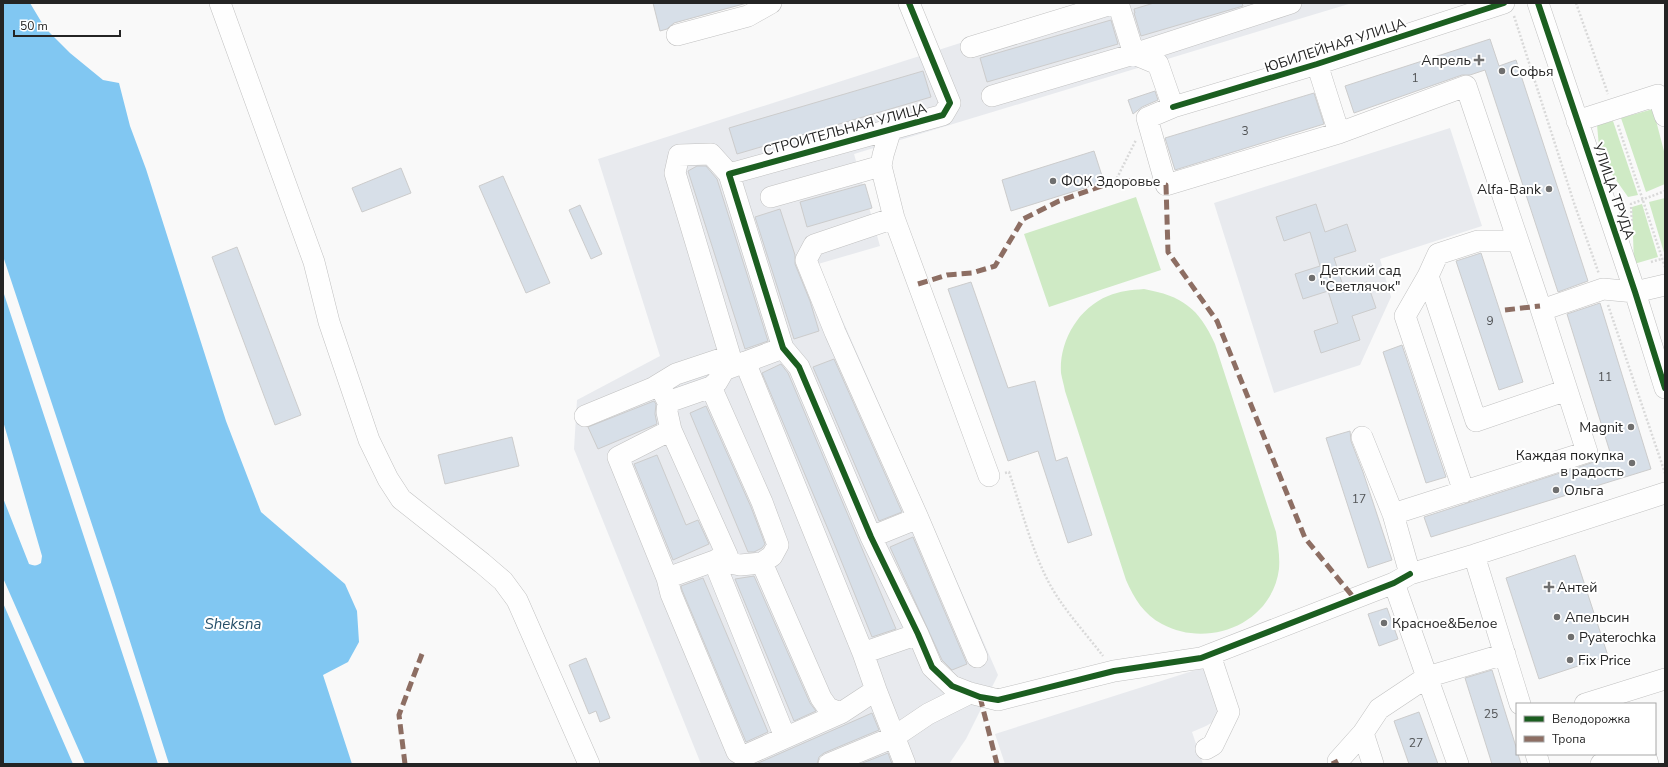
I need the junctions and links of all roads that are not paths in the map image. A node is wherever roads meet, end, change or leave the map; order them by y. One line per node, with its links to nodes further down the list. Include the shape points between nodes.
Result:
1 (220, 3): 66 (street, via 314,262 329,322 369,440 401,499 503,581 517,600)
2 (771, 3): 9 (street, via 748,16)
3 (909, 3): 18 (street, СТРОИТЕЛЬНАЯ УЛИЦА, via 950,103 943,115)
4 (1115, 3): 10 (street)
5 (1118, 3): 11 (street)
6 (1290, 3): 11 (street)
7 (1538, 3): 17 (street, УЛИЦА ТРУДА)
8 (1508, 6): 12 (street, ЮБИЛЕЙНАЯ УЛИЦА)
9 (677, 35)
10 (971, 46)
11 (1134, 54): 14 (street); 15 (street, via 1158,64)
12 (1317, 64): 15 (street, ЮБИЛЕЙНАЯ УЛИЦА); 19 (street)
13 (1662, 94): 16 (street); 17 (street)
14 (992, 96)
15 (1173, 107): 19 (street, ЮБИЛЕЙНАЯ УЛИЦА, via 1147,118 1166,185)
16 (1665, 116)
17 (1577, 121): 27 (street, УЛИЦА ТРУДА)
18 (891, 129): 20 (street); 21 (street, СТРОИТЕЛЬНАЯ УЛИЦА)
19 (1339, 133): 24 (street, via 1466,86)
20 (882, 166): 22 (street); 23 (street)
21 (729, 174): 29 (street); 30 (street, via 711,154 679,155 675,173)
22 (770, 197)
23 (894, 218): 38 (street); 42 (street, via 814,245 806,260 835,332)
24 (1518, 241): 25 (street, via 1478,241 1438,254); 28 (street)
25 (1428, 276): 33 (street, via 1476,421); 39 (street, via 1405,316)
26 (1665, 285): 27 (street)
27 (1635, 292): 28 (street, via 1603,290); 32 (street, УЛИЦА ТРУДА)
28 (1542, 310): 33 (street)
29 (783, 348): 30 (street); 43 (street, via 799,367)
30 (733, 363): 31 (street); 34 (street, via 676,374); 50 (street, via 824,554)
31 (711, 387): 34 (street); 46 (street, via 759,495 778,545 772,556)
32 (1665, 388)
33 (1567, 390): 39 (street, via 1587,452)
34 (664, 393): 35 (street); 36 (street)
35 (585, 416)
36 (670, 430): 45 (street); 47 (street, via 618,457)
37 (1362, 437): 41 (street)
38 (989, 476)
39 (1464, 492): 41 (street)
40 (1665, 492): 44 (street)
41 (1393, 514): 48 (street)
42 (918, 518): 43 (street); 53 (street)
43 (871, 537): 49 (street)
44 (1474, 555): 48 (street); 51 (street)
45 (720, 558): 46 (street, via 740,565); 47 (street); 62 (street)
46 (762, 563): 60 (street, via 821,698 828,708)
47 (667, 578): 62 (street, via 671,594 737,752 744,756)
48 (1402, 578): 52 (street); 54 (street)
49 (918, 634): 50 (street); 57 (street, via 932,668 952,686)
50 (863, 653): 56 (street)
51 (1504, 654): 54 (street); 58 (street)
52 (1210, 655): 57 (street, via 1114,671 998,700); 64 (street, via 1229,712 1213,746)
53 (977, 657)
54 (1427, 677): 61 (street, via 1379,709); 71 (street)
55 (1665, 679): 59 (street)
56 (876, 690): 60 (street); 63 (street)
57 (970, 693): 63 (street, via 928,714)
58 (1520, 703)
59 (1588, 703)
60 (841, 713): 62 (street)
61 (1363, 733): 69 (street, via 1338,761); 70 (street)
62 (785, 737)
63 (894, 737): 67 (street); 68 (street)
64 (1206, 748)
65 (1630, 755): 72 (street)
66 (589, 764)
67 (829, 764)
68 (905, 764)
69 (1339, 764)
70 (1374, 764)
71 (1458, 764)
72 (1601, 764)

